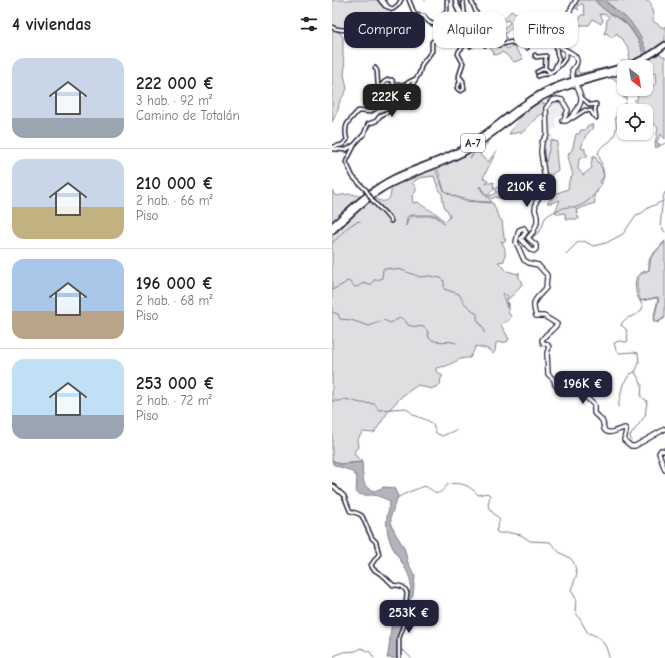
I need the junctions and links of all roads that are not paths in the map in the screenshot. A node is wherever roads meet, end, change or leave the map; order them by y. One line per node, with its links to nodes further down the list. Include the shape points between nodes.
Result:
1 (380, 0): 11 (street)
2 (384, 0): 11 (street)
3 (401, 0): 11 (street, via 396,8)
4 (409, 0): 18 (street, via 415,15 424,16 427,22)
5 (447, 0): 12 (street)
6 (455, 0): 10 (street)
7 (463, 0): 15 (street)
8 (471, 0): 16 (street)
9 (576, 0): 17 (main road)
10 (457, 3): 13 (street); 14 (street)
11 (390, 8)
12 (446, 12)
13 (459, 12)
14 (461, 12)
15 (464, 12)
16 (476, 12)
17 (570, 12)
18 (433, 24)
19 (332, 27): 20 (street, via 336,30)
20 (344, 30)
21 (433, 41): 42 (street, via 432,51)
22 (665, 45): 28 (highway, A-7)
23 (462, 48): 39 (street, via 459,57 463,63)
24 (556, 48): 34 (street, via 559,59)
25 (561, 48): 27 (main road)
26 (665, 49): 28 (highway, A-7)
27 (566, 51): 34 (street, via 565,60); 41 (main road, via 571,53 577,62 572,70)
28 (659, 52): 30 (highway, A-7); 31 (highway, A-7)
29 (535, 55): 33 (street, via 546,56)
30 (641, 60)
31 (645, 60)
32 (374, 68): 44 (street, via 377,71 378,86 389,79)
33 (545, 68): 37 (street); 38 (street)
34 (555, 69): 38 (street)
35 (617, 71): 50 (highway, A-7, via 568,81 545,92 463,149 378,187 356,203)
36 (617, 71): 51 (highway, A-7, via 570,85 536,101 467,151 380,190)
37 (537, 72)
38 (550, 72): 40 (street)
39 (459, 76): 39 (street, via 464,89 460,91 457,88)
40 (538, 76)
41 (573, 78)
42 (415, 79): 44 (street); 47 (street, via 411,88 390,111 368,124 364,134)
43 (576, 84): 45 (main road)
44 (397, 86): 48 (street, via 389,93 386,103 370,112 358,111 346,126 347,140 342,145)
45 (581, 97): 46 (main road, via 577,111); 46 (street, via 590,105 596,104 596,118 585,110)
46 (571, 118): 52 (main road, via 563,121 568,110 562,100 554,100 547,105 547,135 542,142 541,152 546,187 536,202 537,222 528,238 536,245 536,249 531,250 522,240 526,232 524,228 519,230 516,242 524,260 538,265 547,275 546,288 536,298 535,309 536,316 544,316 557,324 542,340 549,347 548,374 560,388 570,387 576,393 584,391 586,398 594,405 594,413 601,419 606,430 608,432 625,428 624,440 631,446)
47 (354, 144): 48 (street, via 346,150); 49 (street, bridge, via 346,162 353,177)
48 (332, 148)
49 (391, 221)
50 (332, 226)
51 (332, 231)
52 (665, 429)
53 (665, 451): 54 (main road, via 661,450 659,453)
54 (665, 470)
55 (332, 485): 56 (street, via 344,496 350,511 362,516 376,542 379,554 371,565 373,569 393,585 405,588)
56 (399, 658)

